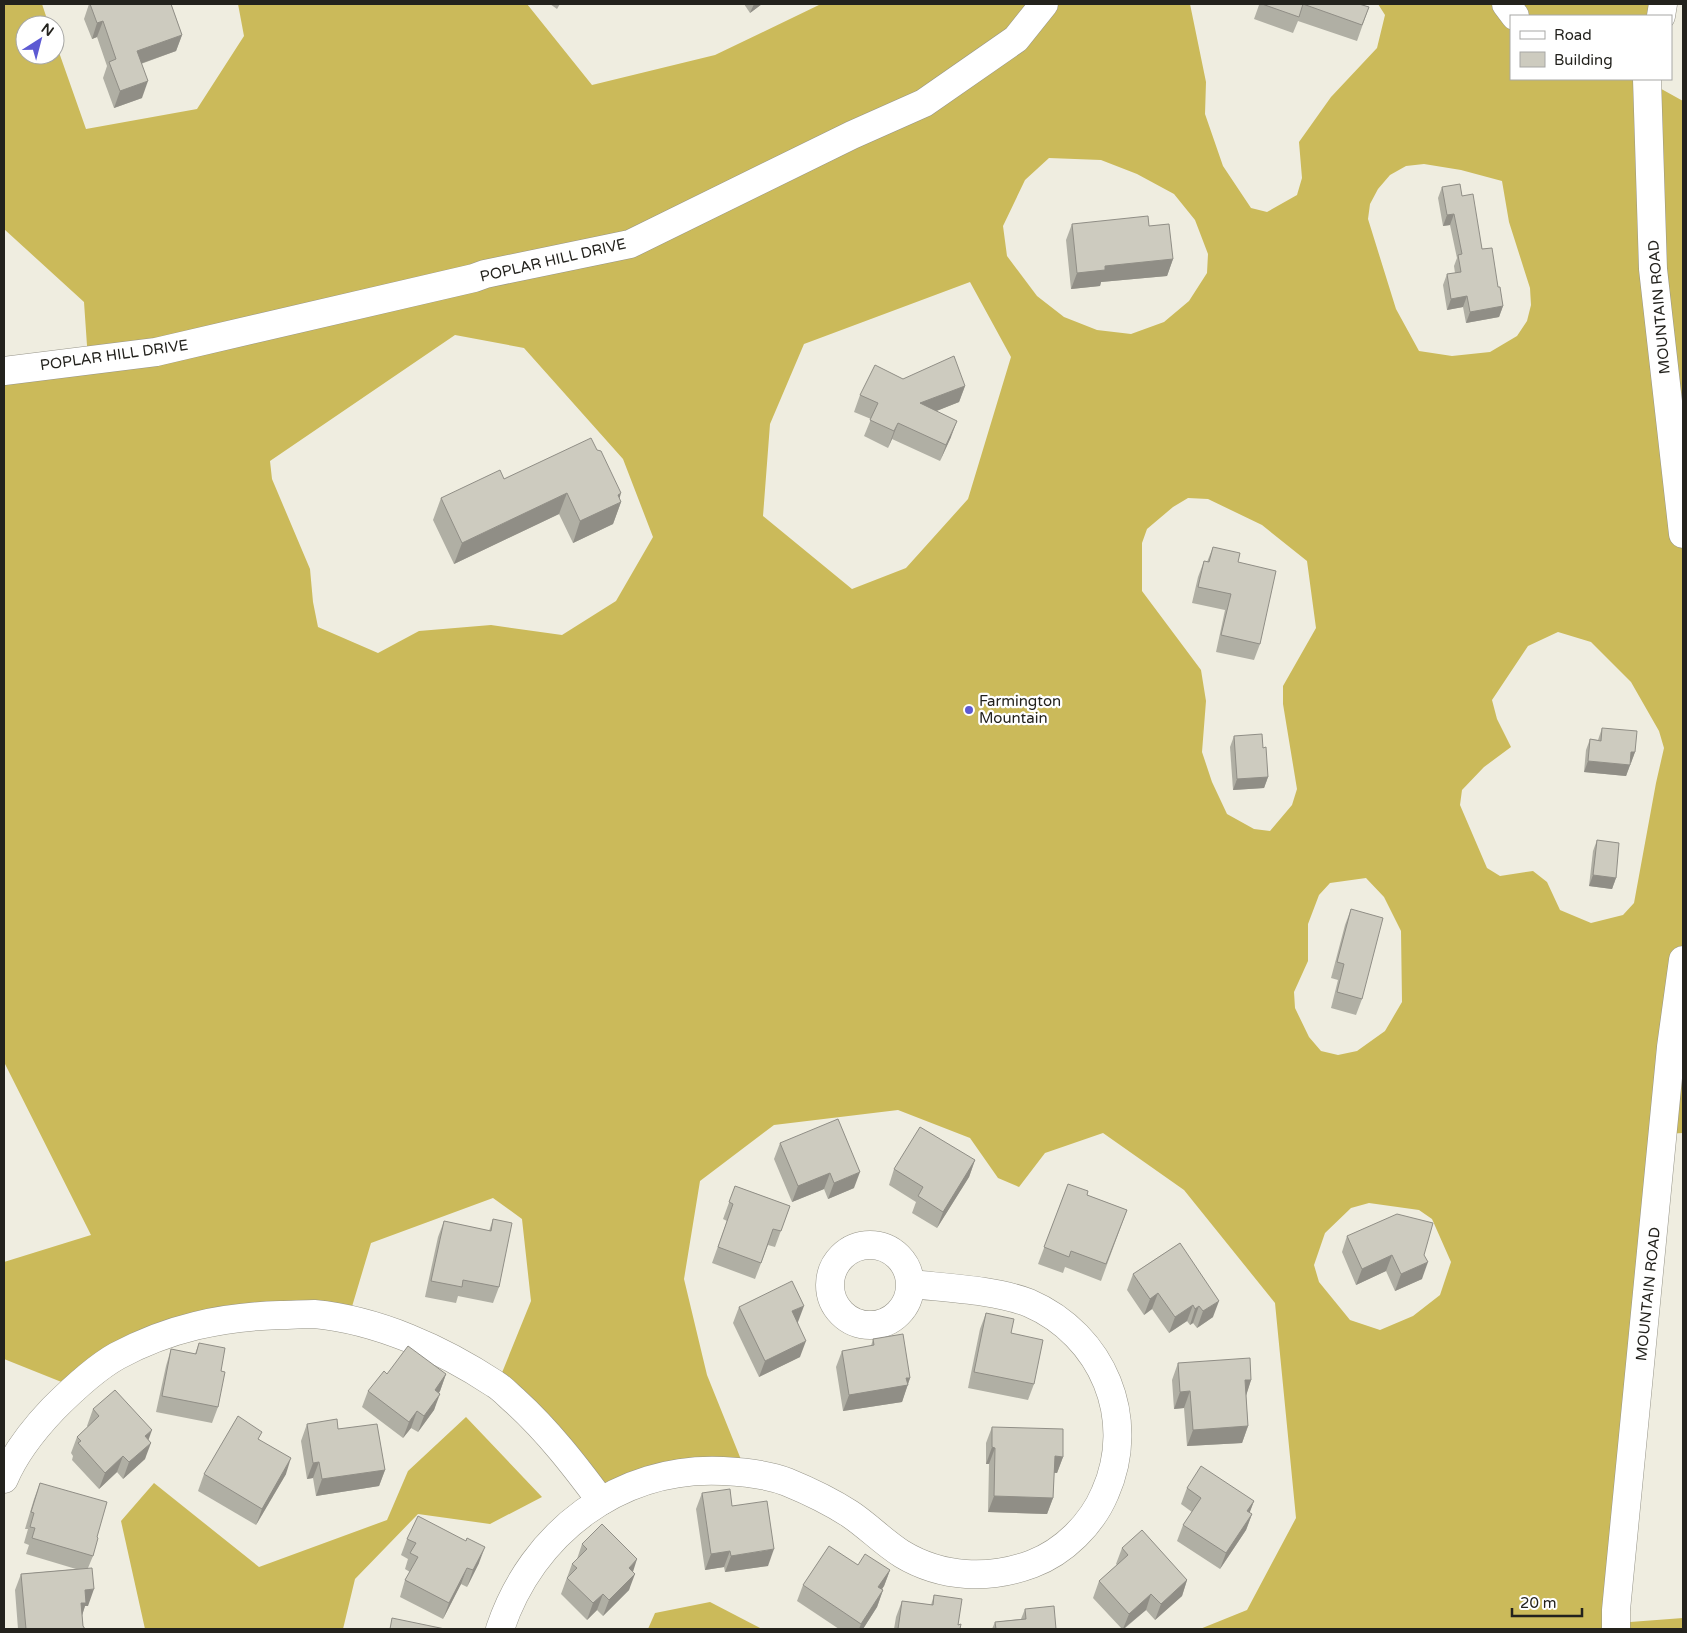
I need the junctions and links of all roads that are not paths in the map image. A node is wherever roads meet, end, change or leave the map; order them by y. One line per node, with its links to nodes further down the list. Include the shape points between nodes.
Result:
1 (1044, 4): 5 (street, POPLAR HILL DRIVE, via 1016,38 924,103 630,244 485,274 156,352)
2 (1506, 4): 3 (street)
3 (1514, 15)
4 (1644, 80): 6 (street, MOUNTAIN ROAD, via 1654,269)
5 (4, 371)
6 (1683, 534)
7 (1683, 960): 12 (street, MOUNTAIN ROAD, via 1671,1047)
8 (911, 1284): 10 (street, via 997,1295 1027,1303 1066,1325 1096,1359 1114,1401 1118,1424 1113,1472 1105,1495 1092,1515 1078,1534 1059,1549 1039,1561 993,1575 945,1572 901,1553 819,1496 784,1481 746,1472 707,1470 668,1475 634,1485)
9 (4, 1479): 10 (street, via 38,1424 74,1387 116,1356 164,1334 211,1321 247,1316 314,1314 362,1323 409,1338 456,1359 497,1386 531,1416 568,1456)
10 (601, 1501): 11 (street, via 571,1522 545,1547 524,1576)
11 (500, 1629)
12 (1616, 1629)

